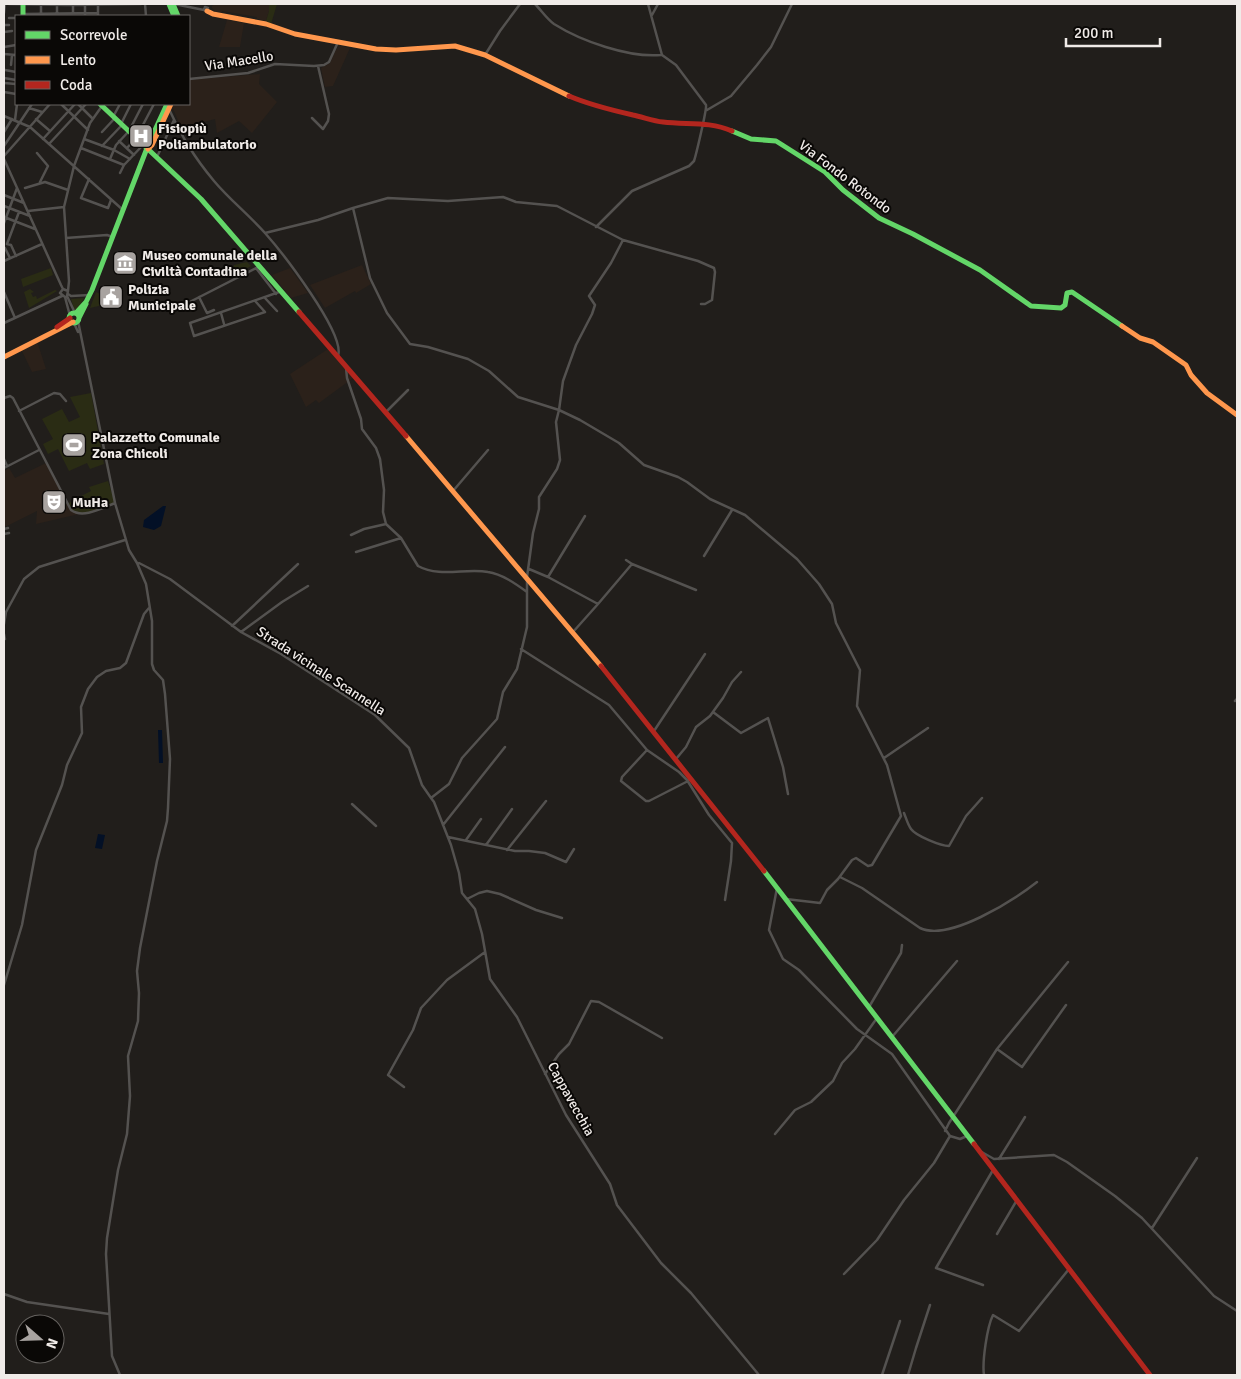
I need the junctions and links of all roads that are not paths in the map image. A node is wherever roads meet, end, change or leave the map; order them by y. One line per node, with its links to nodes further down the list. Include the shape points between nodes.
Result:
1 (5, 4): 19 (street)
2 (9, 4): 3 (street)
3 (23, 4): 15 (street); 20 (main road)
4 (67, 4): 16 (street); 17 (street)
5 (85, 4): 6 (street); 17 (street); 24 (street)
6 (98, 4): 7 (street); 25 (street)
7 (110, 4): 8 (street)
8 (143, 4)
9 (172, 4): 18 (street)
10 (520, 4): 37 (street)
11 (535, 4): 35 (street, via 552,23 594,43 612,49)
12 (648, 4): 26 (street)
13 (658, 4): 26 (street)
14 (792, 4): 57 (street, via 771,47 757,65 730,96)
15 (41, 5): 16 (street); 21 (street)
16 (55, 5): 22 (street)
17 (73, 5): 23 (street)
18 (205, 8): 33 (main road, Via Fondo Rotondo, via 213,14)
19 (4, 13)
20 (23, 15): 21 (street)
21 (41, 15): 22 (street)
22 (57, 15): 23 (street)
23 (73, 15): 24 (street)
24 (85, 15): 25 (street)
25 (98, 15)
26 (652, 15): 35 (street)
27 (9, 18): 28 (street)
28 (15, 18)
29 (10, 25): 30 (street)
30 (4, 26)
31 (12, 31): 32 (street)
32 (4, 32)
33 (338, 42): 37 (main road, Via Fondo Rotondo, via 396,50 455,46); 39 (street, via 328,62)
34 (4, 54): 36 (street)
35 (662, 54): 57 (street, via 680,70)
36 (14, 55): 38 (street)
37 (485, 55): 69 (main road, Via Fondo Rotondo, via 588,104 662,122)
38 (11, 65)
39 (318, 66): 40 (street, Via Macello, via 274,64 248,72); 64 (street, via 328,118 323,129)
40 (190, 79)
41 (17, 105): 66 (street)
42 (31, 105): 55 (street)
43 (47, 105): 59 (street)
44 (62, 105): 58 (street)
45 (75, 105): 58 (street)
46 (78, 105): 56 (street)
47 (85, 105): 56 (street)
48 (99, 105): 63 (street)
49 (101, 105): 62 (main road)
50 (120, 105): 62 (street)
51 (131, 105): 70 (street)
52 (142, 105): 74 (street)
53 (153, 105): 78 (street)
54 (168, 105): 67 (street); 88 (main road)
55 (29, 108): 59 (street); 68 (street)
56 (82, 108): 61 (street); 63 (street)
57 (707, 110): 69 (street)
58 (68, 111): 61 (street); 76 (street)
59 (42, 112): 65 (street)
60 (4, 116): 66 (street)
61 (74, 116): 73 (street); 82 (street)
62 (114, 117): 70 (main road); 77 (street)
63 (92, 118): 73 (street)
64 (312, 118)
65 (36, 119): 72 (street); 76 (street)
66 (13, 120): 68 (street); 71 (street)
67 (174, 120): 92 (street); 121 (street, via 185,142 216,183)
68 (20, 123): 72 (street); 84 (street)
69 (703, 123): 119 (street, via 696,155 689,166 632,191); 158 (main road, Via Fondo Rotondo, via 728,128 751,139 782,143 825,172 879,218 980,270 1031,306 1063,307 1067,293 1072,292 1186,365 1207,393)
70 (122, 124): 74 (main road); 85 (street)
71 (5, 126): 75 (street)
72 (30, 127): 79 (street); 93 (street)
73 (88, 130): 80 (street)
74 (129, 131): 78 (main road); 81 (street)
75 (4, 132)
76 (50, 132): 79 (street)
77 (102, 132)
78 (136, 138): 83 (main road); 87 (street)
79 (43, 139): 82 (street)
80 (84, 139): 85 (street); 86 (street)
81 (119, 141): 87 (street); 89 (street)
82 (49, 144): 97 (street)
83 (143, 145): 88 (main road); 91 (street)
84 (4, 146)
85 (102, 146): 89 (street)
86 (81, 148): 94 (street); 97 (street)
87 (127, 148): 91 (street)
88 (148, 149): 92 (main road); 112 (main road)
89 (114, 150): 94 (street); 95 (street)
90 (37, 152): 100 (street, via 48,166)
91 (134, 155): 95 (street)
92 (157, 157): 131 (main road, via 201,199)
93 (4, 158): 101 (street)
94 (110, 159): 96 (street)
95 (130, 159): 96 (street)
96 (124, 164): 98 (street)
97 (74, 166): 99 (street); 103 (street)
98 (120, 173)
99 (89, 180): 106 (street); 106 (street, via 81,198 108,208)
100 (40, 183): 102 (street); 103 (street)
101 (17, 188): 105 (street); 107 (street)
102 (25, 188)
103 (68, 190): 109 (street)
104 (4, 195): 105 (street)
105 (13, 199): 107 (street); 110 (street)
106 (111, 200): 112 (street)
107 (24, 203): 114 (street)
108 (4, 206): 110 (street)
109 (64, 207): 114 (street); 123 (street)
110 (10, 208): 113 (street); 116 (street)
111 (353, 208): 119 (street, via 394,198 448,201 503,197 516,202 558,206); 121 (street); 155 (street, via 370,278 387,312 410,344 468,359 489,371 518,397)
112 (123, 210): 122 (main road)
113 (19, 212): 115 (street); 117 (street)
114 (28, 212): 115 (street)
115 (30, 216): 120 (street)
116 (5, 218): 117 (street); 118 (street)
117 (16, 222): 120 (street); 125 (street)
118 (4, 223)
119 (596, 227): 124 (street)
120 (35, 229): 126 (street)
121 (265, 233): 149 (street, via 310,293 333,331 338,345)
122 (113, 237): 123 (street); 136 (main road)
123 (66, 238): 135 (street, via 69,282)
124 (623, 240): 140 (street, via 714,268 712,300); 155 (street, via 589,296 595,305 563,381)
125 (8, 244): 127 (street); 128 (street)
126 (42, 244): 128 (street); 132 (street)
127 (5, 248): 129 (street)
128 (16, 256): 129 (street)
129 (10, 258): 130 (street)
130 (4, 261)
131 (258, 267): 134 (main road); 137 (street)
132 (63, 289): 135 (street); 135 (street, via 60,292)
133 (4, 292): 145 (street)
134 (279, 292): 138 (street); 149 (main road)
135 (66, 295): 136 (street); 145 (street); 146 (street)
136 (90, 295): 146 (main road)
137 (199, 297): 141 (street); 142 (street, via 207,313)
138 (265, 298): 139 (street); 143 (street)
139 (256, 302): 144 (street); 148 (street, via 265,312)
140 (701, 304)
141 (174, 310)
142 (214, 310)
143 (277, 311)
144 (221, 313): 148 (street); 148 (street, via 190,323 194,336)
145 (15, 318): 147 (street)
146 (74, 318): 150 (main road); 164 (street, via 85,355)
147 (4, 323)
148 (224, 324)
149 (336, 354): 151 (main road)
150 (4, 356)
151 (346, 366): 157 (main road); 167 (street, via 362,429 376,448 380,460)
152 (408, 390): 157 (street)
153 (4, 398): 156 (street, via 13,398)
154 (66, 401): 156 (street, via 60,394 54,394)
155 (559, 410): 165 (street, via 620,443 644,465 678,477 704,496); 181 (street, via 556,422 560,460 539,497)
156 (20, 411): 159 (street)
157 (386, 412): 163 (main road)
158 (1237, 415)
159 (39, 450): 162 (street); 164 (street, via 74,513 83,514)
160 (488, 450): 163 (street)
161 (4, 459): 162 (street)
162 (6, 467)
163 (453, 491): 182 (main road)
164 (115, 503): 174 (street)
165 (732, 510): 176 (street); 203 (street, via 748,518 797,559 832,604 836,623 860,670 858,706)
166 (586, 516): 183 (street)
167 (386, 524): 172 (street); 173 (street)
168 (8, 528): 169 (street)
169 (4, 529)
170 (9, 533): 171 (street)
171 (4, 534)
172 (350, 535)
173 (401, 538): 175 (street); 186 (street, via 420,568 453,573 489,572 515,583)
174 (125, 540): 178 (street); 189 (street, via 39,567 24,579 6,612)
175 (356, 552)
176 (704, 556)
177 (626, 560): 180 (street)
178 (137, 563): 188 (street); 190 (street, Strada vicinale Scannella, via 170,580)
179 (298, 564): 190 (street)
180 (632, 564): 185 (street); 187 (street)
181 (528, 569): 182 (street); 183 (street)
182 (528, 577): 186 (street); 192 (main road)
183 (548, 577): 187 (street)
184 (308, 586): 191 (street)
185 (696, 590)
186 (526, 592): 195 (street, via 527,627)
187 (598, 604): 192 (street)
188 (150, 607): 232 (street, via 144,614 126,663 120,668 106,670 88,689 81,709 82,732 36,850 22,925); 261 (street, via 152,664 163,680 168,731 168,816 137,971 138,1021 128,1056 130,1096 127,1134 107,1238)
189 (4, 624)
190 (232, 626): 191 (street, Strada vicinale Scannella)
191 (241, 632): 207 (street, Strada vicinale Scannella, via 281,654 381,720 409,748 422,785)
192 (574, 632): 200 (main road)
193 (4, 634): 194 (street)
194 (5, 640)
195 (521, 650): 202 (street, via 609,705); 207 (street, via 513,677 501,697 497,719 462,758 449,784)
196 (705, 654): 200 (street)
197 (741, 672): 198 (street)
198 (713, 712): 204 (street, via 696,727); 206 (street, via 742,733 768,718)
199 (928, 728): 203 (street)
200 (654, 731): 204 (main road)
201 (505, 747): 214 (street)
202 (648, 750): 205 (street); 205 (street, via 622,777 622,782 646,800)
203 (884, 758): 221 (street, via 901,816 870,866 855,858)
204 (676, 759): 205 (main road)
205 (690, 780): 223 (main road); 226 (street, via 710,815 732,843)
206 (788, 794)
207 (431, 798): 214 (street, Cappavecchia)
208 (982, 798): 212 (street, via 966,816 949,846 914,832)
209 (546, 801): 220 (street)
210 (352, 804): 215 (street)
211 (512, 808): 218 (street)
212 (904, 813)
213 (481, 818): 217 (street)
214 (443, 825): 216 (street, Cappavecchia)
215 (376, 826)
216 (448, 837): 217 (street); 224 (street, Cappavecchia, via 462,893)
217 (466, 840): 218 (street)
218 (486, 845): 220 (street)
219 (574, 849): 220 (street, via 566,862 545,853)
220 (508, 850)
221 (840, 876): 222 (street, via 930,932 981,918); 225 (street, via 820,903)
222 (1038, 882)
223 (777, 888): 225 (main road); 236 (street, via 769,930 783,959 799,970)
224 (467, 899): 227 (street, via 487,891); 229 (street, Cappavecchia, via 475,909)
225 (786, 899): 234 (main road)
226 (725, 900)
227 (562, 918)
228 (902, 945): 234 (street, via 902,953)
229 (486, 952): 240 (street, Cappavecchia, via 490,979 517,1017); 241 (street, via 448,980 421,1008 388,1076)
230 (957, 962): 237 (street)
231 (1068, 962): 239 (street)
232 (4, 985)
233 (1066, 1004): 239 (street, via 1022,1067)
234 (869, 1007): 235 (main road)
235 (877, 1018): 236 (street); 237 (main road)
236 (864, 1035): 244 (street, via 898,1061); 245 (street, via 842,1063 833,1081 811,1102 794,1110)
237 (892, 1037): 242 (main road)
238 (662, 1038): 240 (street, via 599,1002 591,1001 569,1044)
239 (997, 1049): 242 (street)
240 (545, 1074): 264 (street, Cappavecchia, via 566,1115 610,1184 619,1208 661,1263 691,1293)
241 (404, 1087)
242 (953, 1117): 244 (street); 247 (main road)
243 (1025, 1117): 250 (street)
244 (945, 1131): 246 (street)
245 (775, 1134)
246 (950, 1136): 247 (street, via 960,1139); 256 (street, via 877,1240)
247 (967, 1136): 248 (main road)
248 (977, 1149): 250 (street); 251 (main road)
249 (1197, 1158): 253 (street)
250 (999, 1159): 253 (street, via 1054,1155 1088,1176)
251 (993, 1170): 252 (main road); 257 (street, via 936,1268)
252 (1016, 1200): 254 (street); 255 (main road)
253 (1152, 1228): 260 (street, via 1214,1296)
254 (997, 1234)
255 (1069, 1269): 267 (street, via 1019,1331 993,1315); 268 (main road)
256 (844, 1274)
257 (983, 1285)
258 (4, 1294): 261 (street, via 27,1302)
259 (930, 1305): 266 (street)
260 (1237, 1311)
261 (109, 1314): 263 (street, via 112,1356)
262 (900, 1321): 265 (street)
263 (120, 1375)
264 (759, 1375)
265 (882, 1375)
266 (908, 1375)
267 (984, 1375)
268 (1150, 1375)

